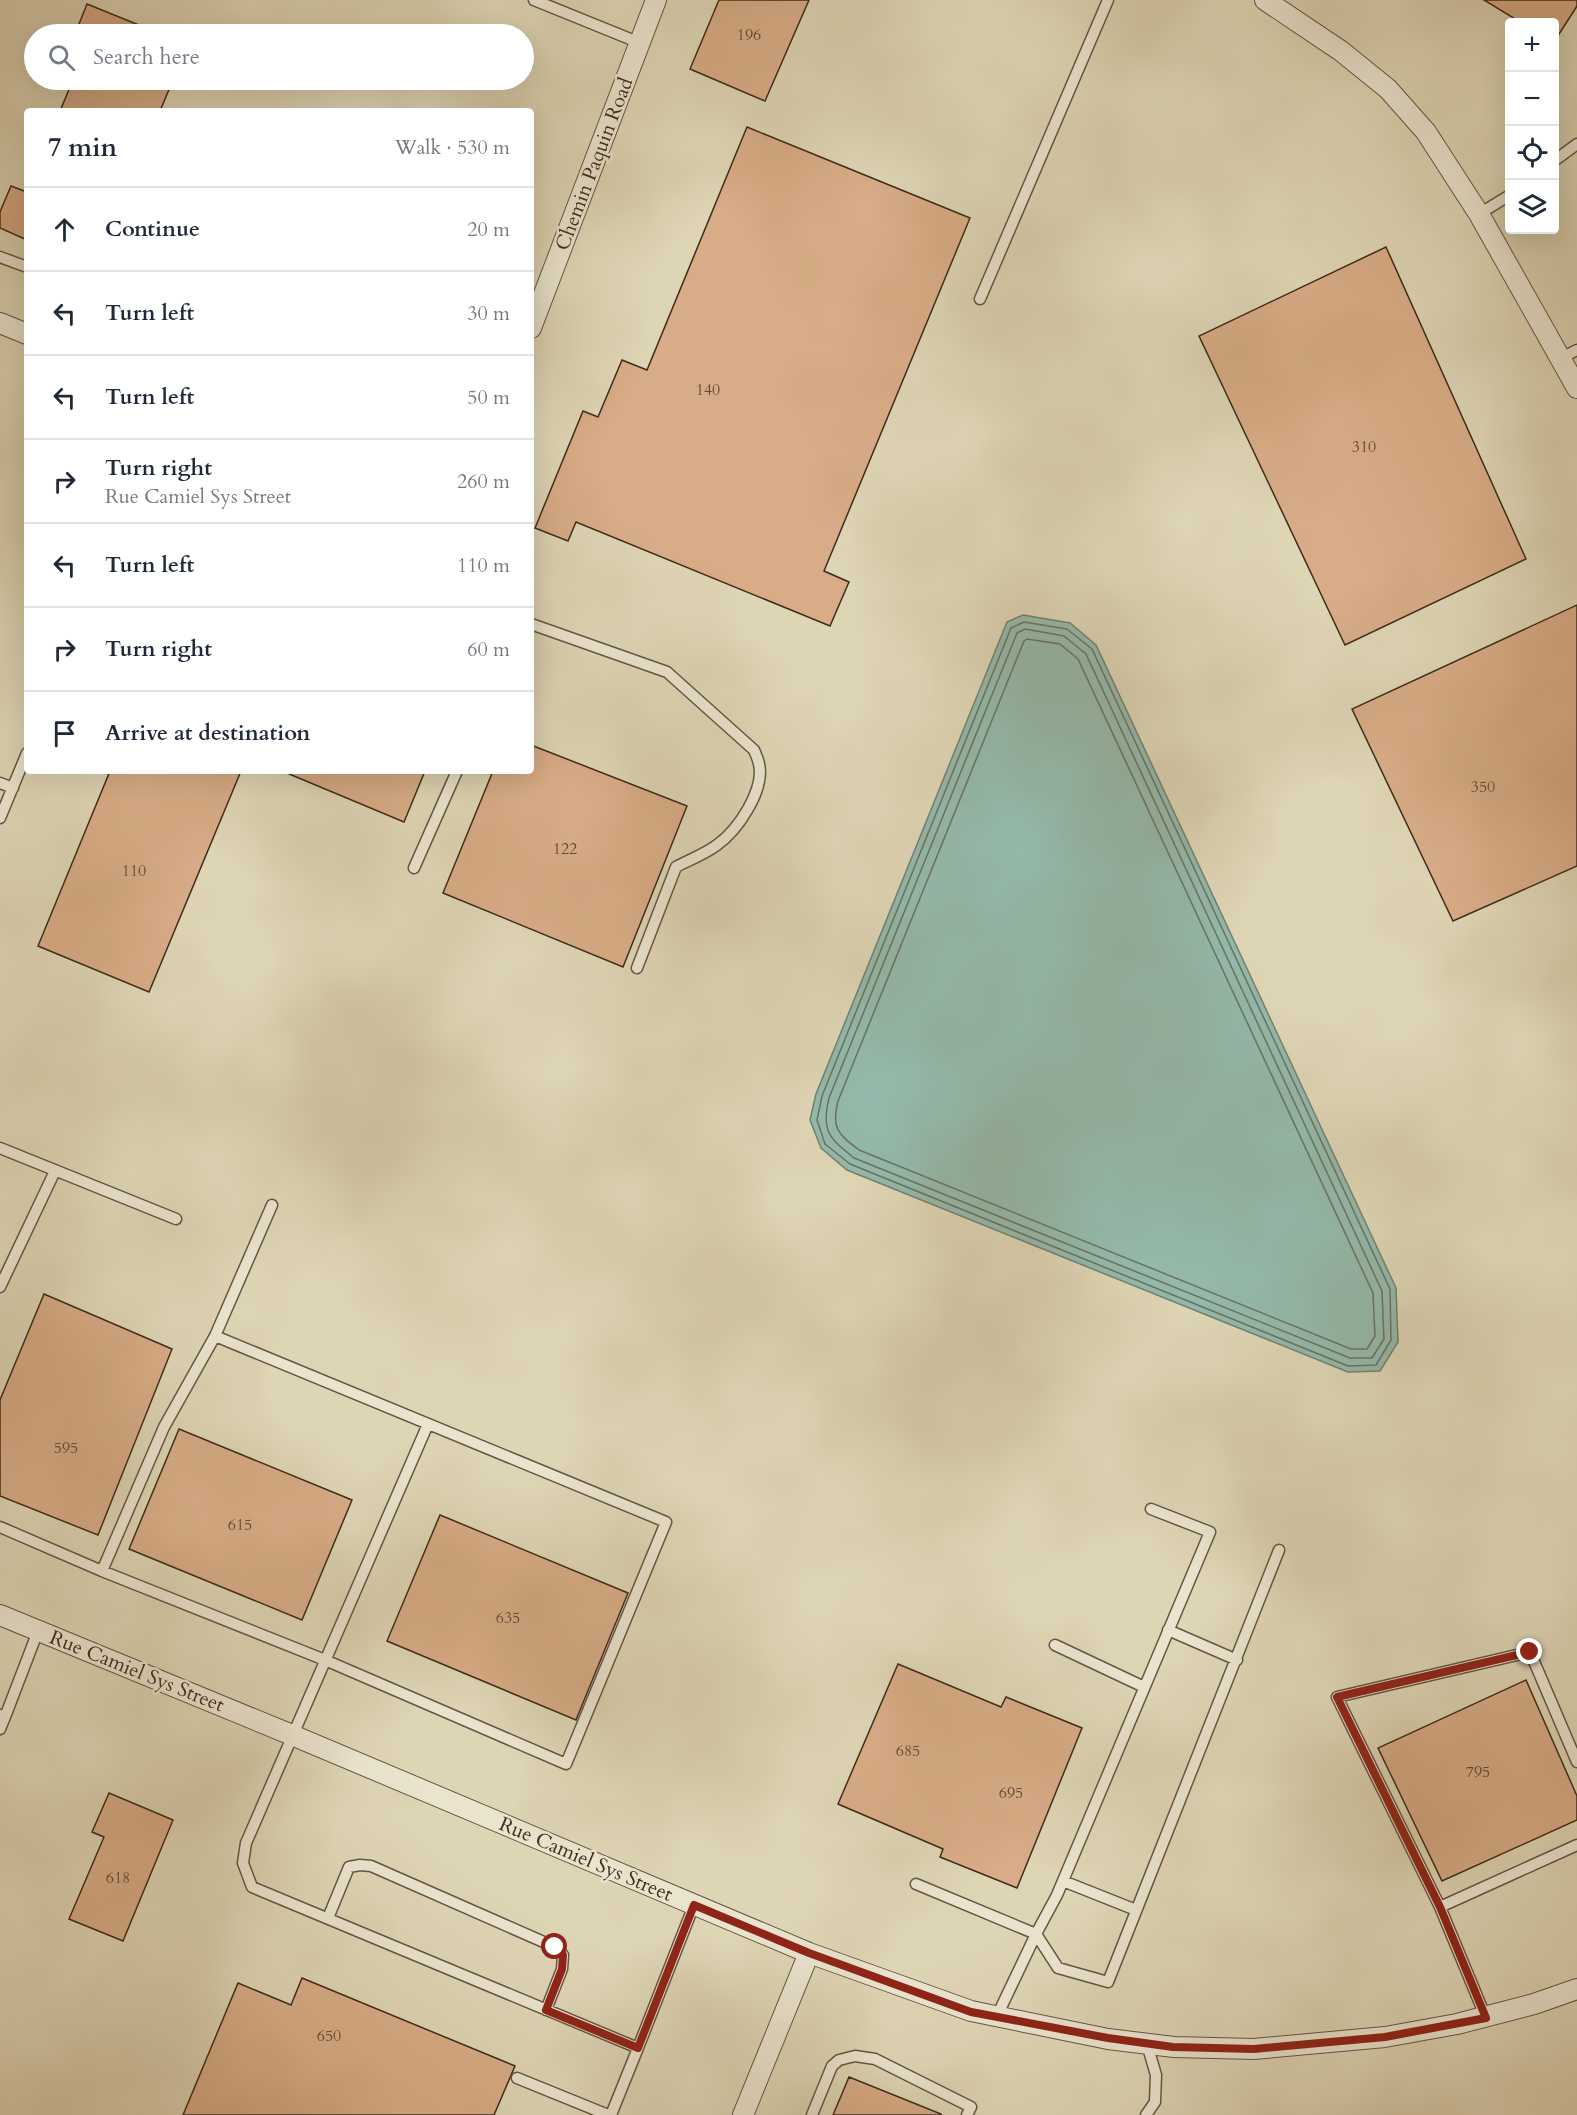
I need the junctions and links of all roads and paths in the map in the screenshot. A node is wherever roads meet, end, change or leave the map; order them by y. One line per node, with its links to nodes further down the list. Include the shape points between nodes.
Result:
1 (534, 0): 5 (lane)
2 (656, 0): 5 (street, Chemin Paquin Road)
3 (1108, 0): 12 (lane)
4 (1265, 0): 9 (street, via 1341,51 1388,89 1426,132)
5 (640, 43): 13 (street, Chemin Paquin Road)
6 (1577, 144): 7 (lane)
7 (1559, 157)
8 (1505, 198): 9 (lane)
9 (1479, 214): 16 (street)
10 (0, 256): 11 (lane)
11 (24, 266)
12 (980, 299)
13 (534, 320)
14 (0, 323): 15 (street)
15 (24, 333)
16 (1569, 354): 17 (street)
17 (1577, 388)
18 (534, 625): 25 (lane, via 667,672 754,750 760,765 750,807 733,830 717,844 676,867)
19 (24, 760): 22 (lane)
20 (457, 774): 24 (lane)
21 (0, 783): 22 (lane)
22 (13, 788): 23 (lane)
23 (0, 818)
24 (414, 868)
25 (637, 968)
26 (0, 1148): 27 (lane)
27 (55, 1171): 29 (lane); 30 (lane)
28 (272, 1205): 31 (lane)
29 (176, 1219)
30 (0, 1287)
31 (215, 1336): 32 (lane); 36 (lane, via 164,1427)
32 (428, 1424): 41 (lane); 41 (lane, via 666,1522 566,1764)
33 (1151, 1509): 39 (lane, via 1210,1532)
34 (0, 1527): 36 (lane)
35 (1279, 1550): 42 (lane)
36 (102, 1571): 41 (lane)
37 (0, 1615): 38 (street, Rue Camiel Sys Street)
38 (38, 1630): 44 (lane); 46 (street, Rue Camiel Sys Street)
39 (1168, 1630): 42 (lane); 43 (lane)
40 (1054, 1645): 43 (lane)
41 (325, 1660): 46 (lane)
42 (1237, 1660): 53 (lane)
43 (1144, 1688): 49 (lane)
44 (2, 1716): 45 (lane)
45 (0, 1729)
46 (292, 1735): 51 (street, Rue Camiel Sys Street); 54 (lane, via 246,1843 243,1863 252,1887)
47 (1577, 1762): 52 (lane, via 1530,1652 1337,1697)
48 (1577, 1845): 52 (lane)
49 (1063, 1881): 53 (lane); 55 (lane)
50 (916, 1884): 55 (lane)
51 (694, 1905): 56 (street, Rue Camiel Sys Street); 62 (lane)
52 (1440, 1907): 60 (lane)
53 (1137, 1910): 55 (lane, via 1108,1982 1058,1968)
54 (328, 1918): 58 (lane); 58 (lane, via 349,1867 371,1866 555,1947 563,1955 562,1969)
55 (1036, 1935): 59 (lane)
56 (809, 1953): 59 (street, Rue Camiel Sys Street, via 971,2012); 65 (street)
57 (1577, 1989): 60 (street, Rue Camiel Sys Street)
58 (546, 2010): 62 (lane)
59 (997, 2016): 61 (street, Rue Camiel Sys Street)
60 (1486, 2018): 61 (street, Rue Camiel Sys Street, via 1385,2037 1254,2049)
61 (1147, 2044): 68 (lane, via 1156,2075 1155,2102)
62 (638, 2048): 64 (lane)
63 (517, 2078): 64 (lane)
64 (610, 2115)
65 (743, 2115)
66 (812, 2115): 67 (lane, via 832,2066 855,2056 875,2059 971,2107)
67 (967, 2115)
68 (1146, 2115)

